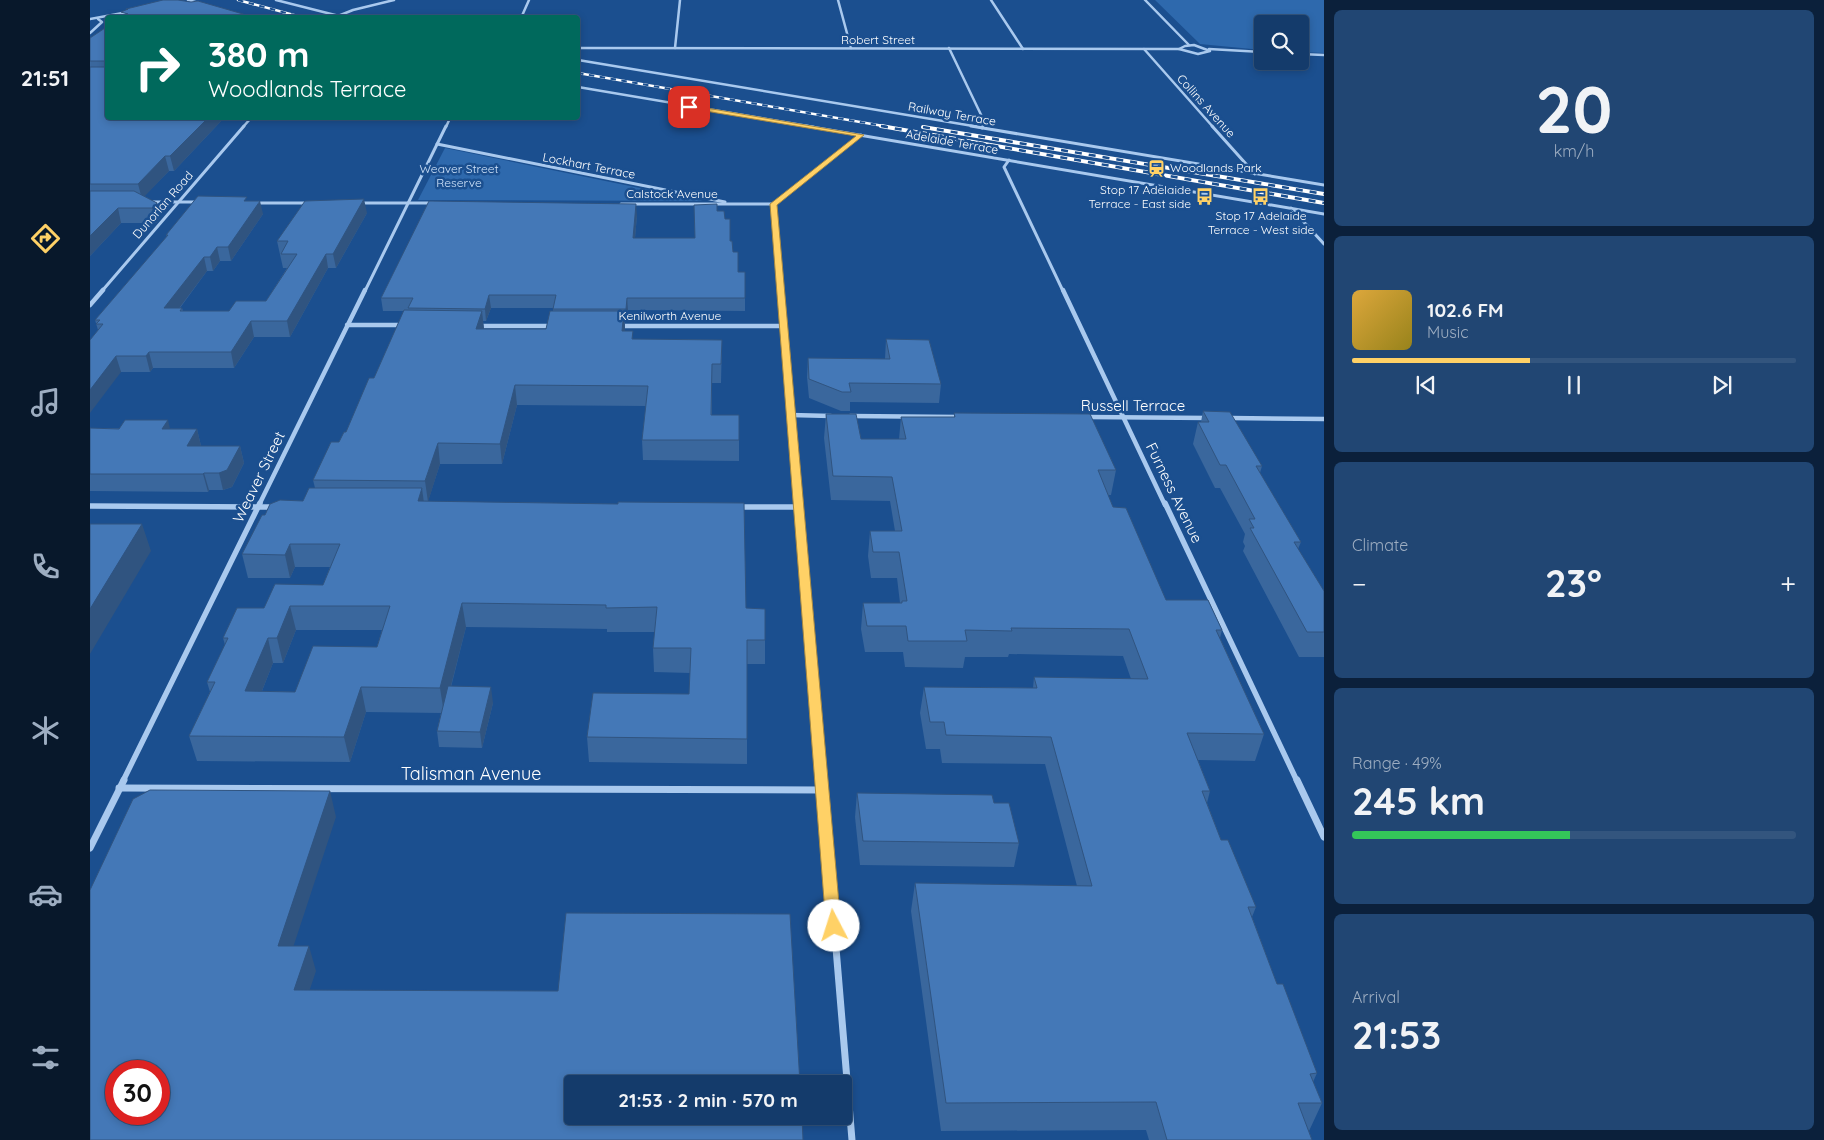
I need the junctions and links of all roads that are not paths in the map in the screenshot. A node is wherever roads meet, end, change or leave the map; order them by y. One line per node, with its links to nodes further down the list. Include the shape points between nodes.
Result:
1 (188, 0): 9 (street)
2 (276, 0): 12 (street)
3 (394, 0): 13 (street)
4 (529, 0): 14 (street)
5 (680, 0): 21 (street)
6 (838, 0): 22 (street)
7 (991, 0): 24 (street)
8 (1145, 0): 19 (street)
9 (206, 5)
10 (133, 11): 11 (street)
11 (115, 15)
12 (332, 15)
13 (339, 15)
14 (522, 15)
15 (105, 17): 17 (street)
16 (90, 19): 17 (street)
17 (97, 19): 18 (street, via 102,21 100,26)
18 (90, 33)
19 (1189, 45): 26 (street); 27 (street)
20 (580, 48): 21 (street, Robert Street)
21 (675, 48): 22 (street, Robert Street)
22 (851, 48): 23 (street, Robert Street)
23 (949, 48): 24 (street, Robert Street); 35 (street, via 983,119)
24 (1023, 49): 25 (street, Robert Street)
25 (1144, 49): 26 (street, Robert Street); 39 (street, Collins Avenue)
26 (1179, 49): 27 (street, via 1198,54)
27 (1209, 49): 28 (street)
28 (1254, 52)
29 (1309, 55): 30 (street)
30 (1324, 56)
31 (580, 60): 35 (street, Railway Terrace)
32 (580, 88): 36 (street, Adelaide Terrace)
33 (249, 120): 42 (street, Dunorlan Road)
34 (449, 120): 37 (street, Weaver Street)
35 (982, 128): 39 (street, Railway Terrace)
36 (861, 135): 38 (street, Adelaide Terrace); 51 (street)
37 (437, 144): 47 (street, Weaver Street); 50 (street, Lockhart Terrace)
38 (1009, 160): 52 (street, Adelaide Terrace); 67 (street, Furness Avenue, via 1004,167)
39 (1255, 174): 40 (street, Railway Terrace)
40 (1324, 185)
41 (144, 202): 42 (street)
42 (178, 202): 43 (street); 55 (street, Dunorlan Road)
43 (203, 202)
44 (252, 203): 45 (street)
45 (311, 203)
46 (350, 203): 47 (street)
47 (407, 203): 48 (street); 56 (street, Weaver Street)
48 (437, 203)
49 (619, 204): 50 (street, Calstock Avenue)
50 (738, 204): 51 (street, Calstock Avenue)
51 (773, 204): 61 (street)
52 (1291, 208): 53 (street, Adelaide Terrace); 54 (street)
53 (1324, 214)
54 (1324, 244)
55 (90, 305)
56 (346, 325): 57 (street); 73 (street, Weaver Street)
57 (406, 326)
58 (466, 326): 59 (street)
59 (555, 326)
60 (615, 326): 61 (street, Kenilworth Avenue)
61 (784, 326): 62 (street)
62 (791, 416): 63 (street); 72 (street)
63 (833, 416)
64 (843, 416): 65 (street)
65 (963, 417)
66 (1083, 417): 67 (street, Russell Terrace)
67 (1124, 418): 68 (street, Russell Terrace); 78 (street, Furness Avenue)
68 (1215, 418)
69 (1225, 418): 70 (street)
70 (1324, 419)
71 (90, 506): 73 (street)
72 (799, 506): 75 (street); 77 (street)
73 (258, 507): 74 (street); 76 (street, Weaver Street)
74 (283, 507)
75 (729, 507)
76 (119, 788): 77 (street, Talisman Avenue); 79 (street, Weaver Street)
77 (822, 790): 80 (street)
78 (1324, 837)
79 (90, 848)
80 (852, 1140)

